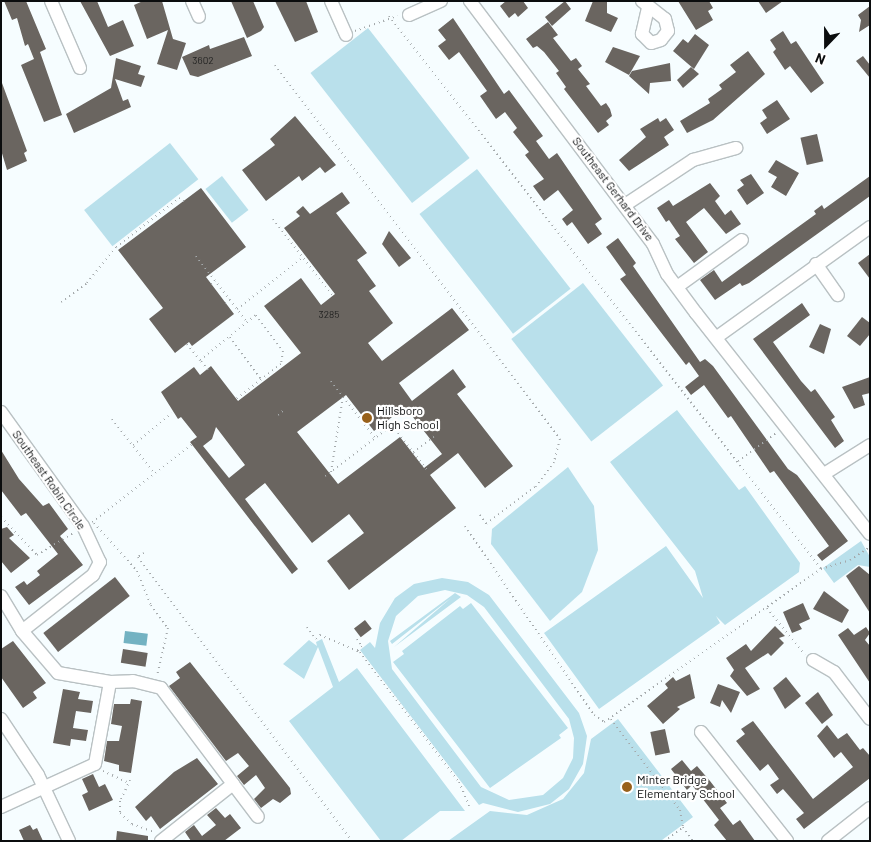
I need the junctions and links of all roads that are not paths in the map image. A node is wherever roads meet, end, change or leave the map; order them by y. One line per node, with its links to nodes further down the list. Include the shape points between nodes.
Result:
1 (51, 1): 9 (street)
2 (192, 1): 7 (street)
3 (331, 1): 8 (street)
4 (441, 1): 6 (street)
5 (470, 1): 11 (street, Southeast Gerhard Drive)
6 (409, 15)
7 (199, 17)
8 (346, 35)
9 (80, 68)
10 (736, 148): 11 (street, via 693,160)
11 (625, 205): 15 (street, Southeast Gerhard Drive, via 653,244)
12 (870, 227): 14 (street)
13 (742, 240): 15 (street)
14 (816, 264): 16 (street); 17 (street)
15 (677, 287): 17 (street, Southeast Gerhard Drive)
16 (838, 295)
17 (717, 337): 20 (street, Southeast Gerhard Drive)
18 (1, 412): 23 (street, Southeast Robin Circle, via 87,524 100,562 98,569)
19 (870, 445): 20 (street)
20 (824, 474): 21 (street, Southeast Gerhard Drive)
21 (870, 534)
22 (1, 596): 23 (street)
23 (22, 631): 25 (street, via 58,673)
24 (813, 660): 27 (street, via 834,672)
25 (110, 682): 29 (street, via 155,686); 30 (street, via 95,764)
26 (1, 718): 30 (street)
27 (870, 719)
28 (701, 732): 36 (street)
29 (233, 784): 33 (street); 34 (street)
30 (43, 787): 31 (street); 35 (street)
31 (1, 807)
32 (870, 808): 37 (street)
33 (258, 817)
34 (163, 839)
35 (69, 841)
36 (787, 841)
37 (828, 841)

